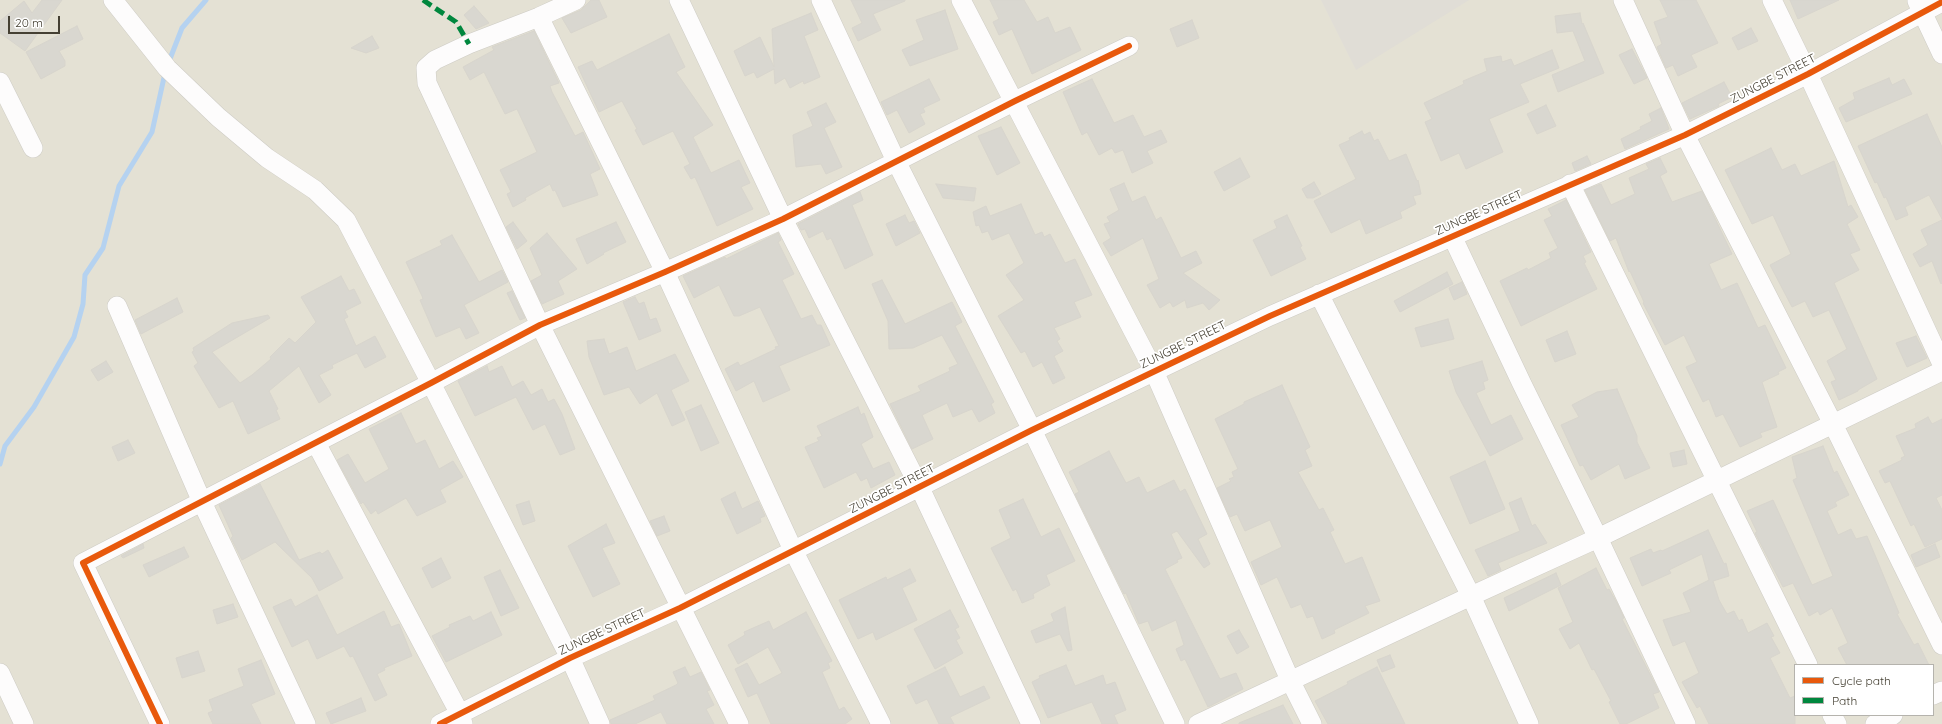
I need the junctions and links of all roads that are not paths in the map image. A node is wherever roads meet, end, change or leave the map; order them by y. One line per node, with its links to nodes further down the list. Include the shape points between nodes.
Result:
1 (113, 0): 29 (street, via 167,68 218,117 267,158 315,190 346,220)
2 (576, 0): 10 (street)
3 (678, 0): 20 (street)
4 (821, 0): 18 (street)
5 (961, 0): 15 (street)
6 (1623, 0): 16 (street)
7 (1772, 0): 13 (street)
8 (1942, 2): 9 (street, ZUNGBE STREET)
9 (1919, 6): 12 (street); 13 (street, ZUNGBE STREET)
10 (539, 17): 22 (street); 25 (street, via 468,44 435,60 426,68 427,83 435,104)
11 (1129, 46): 15 (street)
12 (1942, 54)
13 (1808, 74): 16 (street, ZUNGBE STREET); 26 (street)
14 (0, 82): 17 (street)
15 (1015, 101): 18 (street); 27 (street)
16 (1685, 135): 19 (street, ZUNGBE STREET); 30 (street)
17 (33, 148)
18 (896, 161): 20 (street); 31 (street)
19 (1570, 184): 21 (street, ZUNGBE STREET); 33 (street)
20 (783, 218): 22 (street); 34 (street)
21 (1452, 236): 23 (street, ZUNGBE STREET); 36 (street)
22 (665, 272): 25 (street); 37 (street)
23 (1319, 294): 27 (street, ZUNGBE STREET); 38 (street)
24 (118, 306): 35 (street)
25 (540, 325): 29 (street); 39 (street)
26 (1942, 364)
27 (1154, 371): 31 (street, ZUNGBE STREET); 44 (street)
28 (1942, 371): 30 (street)
29 (431, 383): 32 (street); 41 (street)
30 (1833, 424): 33 (street); 40 (street)
31 (1032, 430): 34 (street, ZUNGBE STREET); 55 (street)
32 (316, 443): 35 (street); 46 (street)
33 (1717, 482): 36 (street); 42 (street)
34 (920, 488): 37 (street, ZUNGBE STREET); 54 (street)
35 (202, 502): 48 (street, via 83,563); 49 (street)
36 (1598, 538): 38 (street); 59 (street)
37 (793, 550): 39 (street, ZUNGBE STREET); 53 (street)
38 (1471, 596): 44 (street); 58 (street)
39 (680, 608): 41 (street, ZUNGBE STREET); 52 (street)
40 (1942, 645)
41 (570, 658): 46 (street, ZUNGBE STREET); 51 (street)
42 (1808, 664)
43 (0, 673): 47 (street)
44 (1290, 680): 56 (street); 57 (street)
45 (1891, 716): 60 (street)
46 (462, 719): 50 (street, ZUNGBE STREET)
47 (24, 724)
48 (160, 724)
49 (306, 724)
50 (440, 724)
51 (600, 724)
52 (739, 724)
53 (881, 724)
54 (1031, 724)
55 (1175, 724)
56 (1198, 724)
57 (1312, 724)
58 (1529, 724)
59 (1686, 724)
60 (1875, 724)

